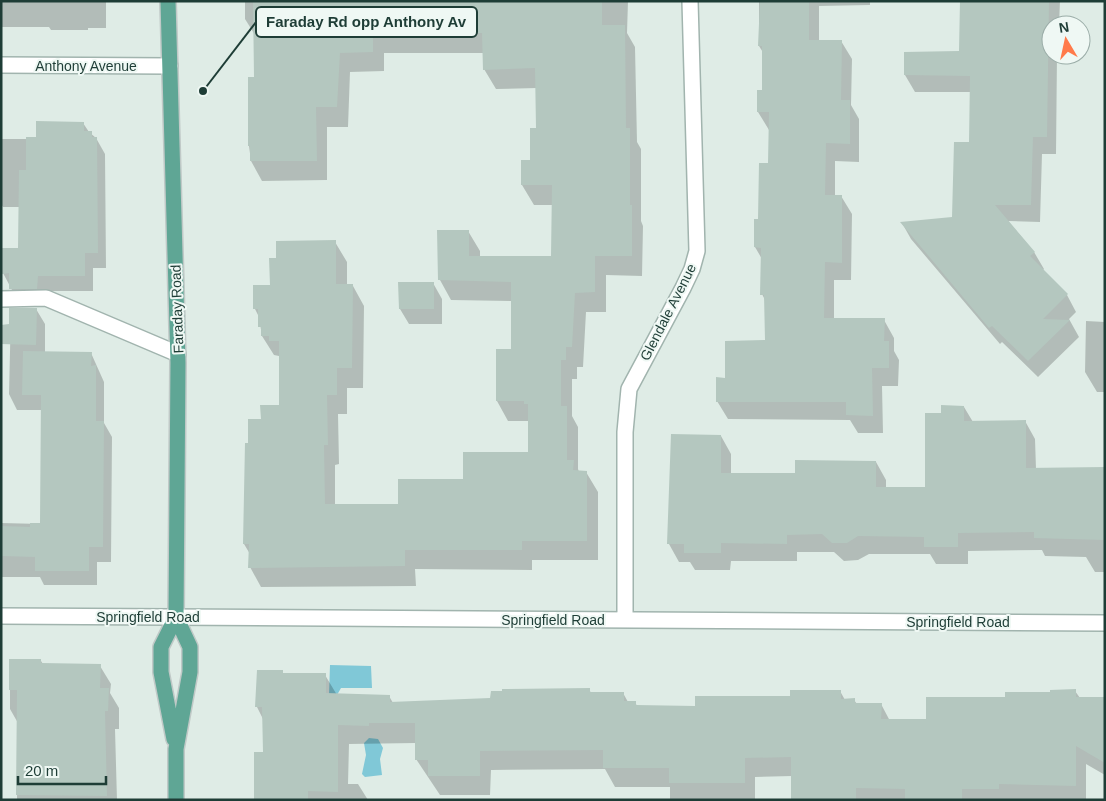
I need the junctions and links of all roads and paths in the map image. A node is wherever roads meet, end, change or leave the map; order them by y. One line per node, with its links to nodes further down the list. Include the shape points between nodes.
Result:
1 (168, 1): 4 (main road, Faraday Road)
2 (690, 1): 9 (street, Glendale Avenue, via 697,251 683,288 629,389 625,432)
3 (1, 65): 4 (street, Anthony Avenue)
4 (170, 66): 6 (main road, Faraday Road)
5 (1, 299): 6 (street, via 46,298)
6 (178, 354): 8 (main road, Faraday Road)
7 (1, 616): 8 (street, Springfield Road)
8 (176, 617): 9 (street, Springfield Road); 11 (main road, Faraday Road, via 190,647 190,672); 11 (main road, Faraday Road, via 161,647 161,672)
9 (625, 620): 10 (street, Springfield Road)
10 (1105, 623)
11 (176, 749): 12 (main road, Faraday Road)
12 (176, 800)

